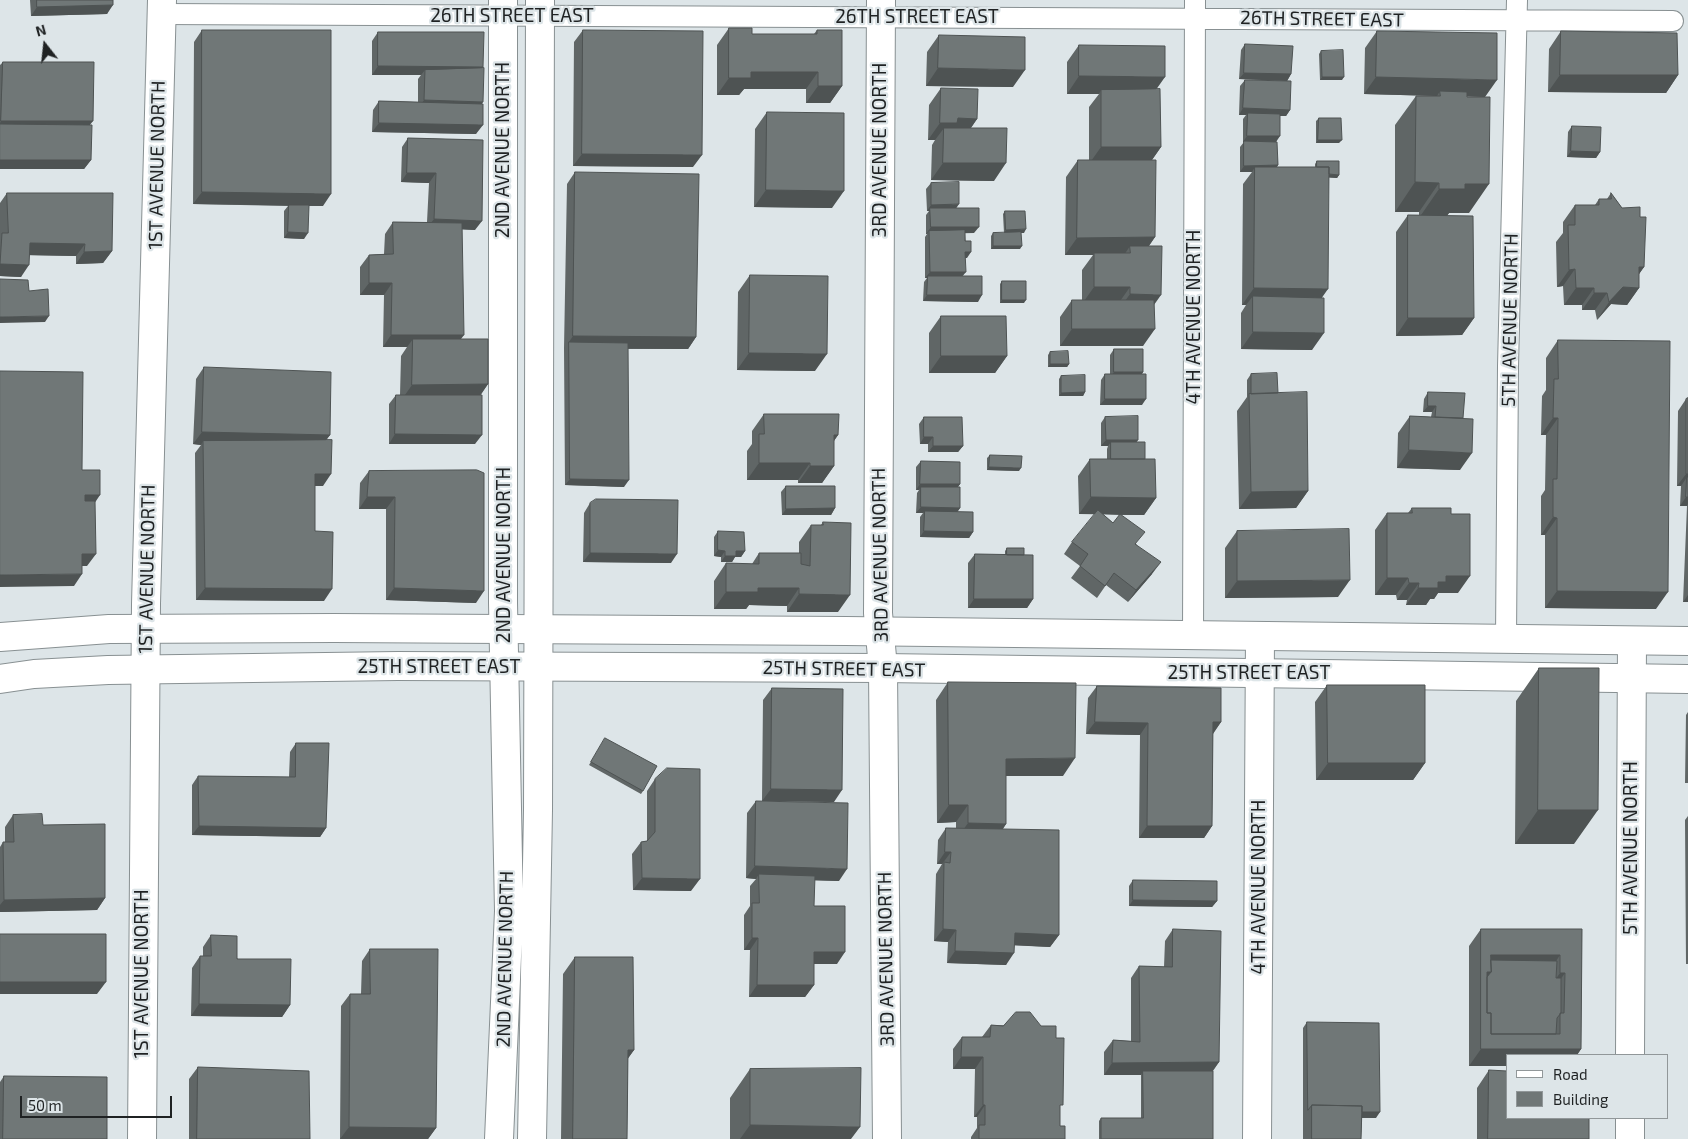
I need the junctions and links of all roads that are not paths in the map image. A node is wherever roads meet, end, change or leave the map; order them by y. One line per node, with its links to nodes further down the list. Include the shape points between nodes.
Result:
1 (161, 7): 2 (street, 26TH STREET EAST); 8 (main road, 1ST AVENUE NORTH)
2 (503, 8): 3 (street, 26TH STREET EAST); 9 (main road, 2ND AVENUE NORTH)
3 (540, 8): 4 (street, 26TH STREET EAST); 10 (main road, 2ND AVENUE NORTH)
4 (880, 9): 5 (street, 26TH STREET EAST); 11 (main road, 3RD AVENUE NORTH)
5 (1195, 9): 6 (street, 26TH STREET EAST); 12 (street, 4TH AVENUE NORTH)
6 (1517, 10): 7 (street, 26TH STREET EAST); 15 (street, 5TH AVENUE NORTH, via 1508,366)
7 (1673, 21)
8 (146, 628): 9 (main road, 25TH STREET EAST); 14 (main road, 25TH STREET EAST, via 66,630); 21 (main road, 1ST AVENUE NORTH)
9 (503, 630): 10 (main road, 25TH STREET EAST); 19 (main road, 2ND AVENUE NORTH)
10 (539, 630): 11 (main road, 25TH STREET EAST); 18 (main road, 2ND AVENUE NORTH)
11 (880, 632): 12 (main road, 25TH STREET EAST); 20 (main road, 3RD AVENUE NORTH)
12 (1193, 635): 13 (main road, 25TH STREET EAST)
13 (1260, 636): 15 (main road, 25TH STREET EAST); 22 (main road, 4TH AVENUE NORTH)
14 (0, 637)
15 (1506, 639): 16 (main road, 25TH STREET EAST)
16 (1632, 640): 17 (main road, 25TH STREET EAST); 24 (main road, 5TH AVENUE NORTH)
17 (1688, 641)
18 (538, 666): 19 (main road, 25TH STREET EAST); 20 (main road, 25TH STREET EAST); 30 (main road, 2ND AVENUE NORTH)
19 (505, 667): 21 (main road, 25TH STREET EAST); 29 (main road, 2ND AVENUE NORTH, via 509,911)
20 (883, 668): 22 (main road, 25TH STREET EAST); 31 (main road, 3RD AVENUE NORTH)
21 (145, 669): 23 (main road, 25TH STREET EAST, via 34,674); 28 (main road, 1ST AVENUE NORTH)
22 (1260, 674): 24 (main road, 25TH STREET EAST); 32 (main road, 4TH AVENUE NORTH)
23 (0, 679)
24 (1632, 679): 25 (main road, 25TH STREET EAST); 26 (main road, 5TH AVENUE NORTH)
25 (1688, 679)
26 (1630, 1054)
27 (1630, 1119): 33 (main road)
28 (142, 1139)
29 (500, 1139)
30 (532, 1139)
31 (887, 1139)
32 (1257, 1139)
33 (1630, 1139)

